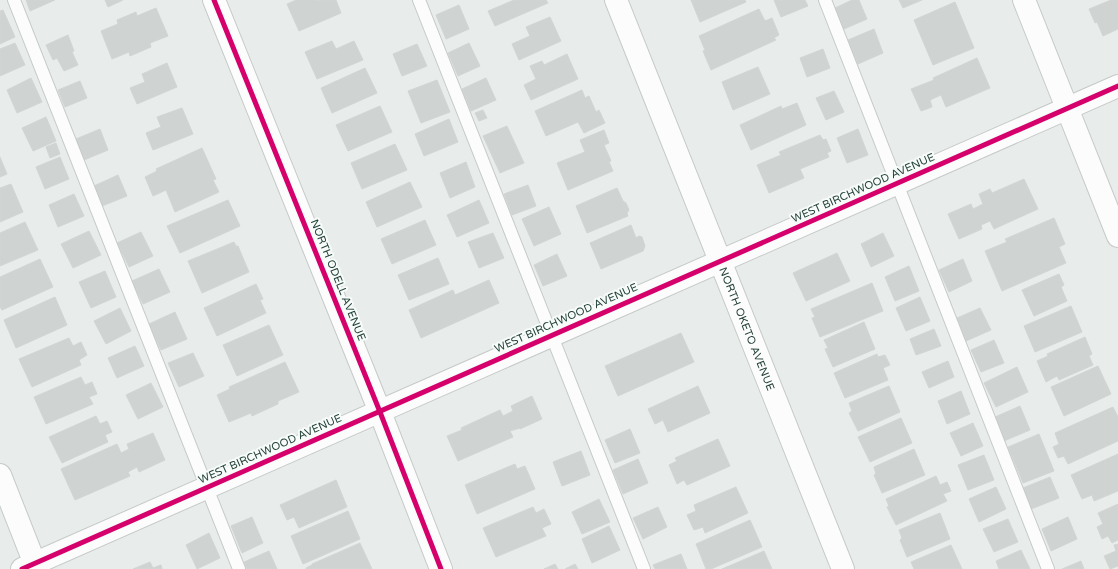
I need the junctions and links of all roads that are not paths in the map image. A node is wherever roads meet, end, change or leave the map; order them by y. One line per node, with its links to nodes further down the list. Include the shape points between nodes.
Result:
1 (14, 0): 15 (lane)
2 (214, 0): 13 (street, NORTH ODELL AVENUE)
3 (419, 0): 12 (lane)
4 (616, 0): 11 (street, NORTH OKETO AVENUE)
5 (825, 0): 9 (lane)
6 (1024, 0): 8 (street)
7 (1118, 86): 8 (street, WEST BIRCHWOOD AVENUE)
8 (1067, 109): 9 (street, WEST BIRCHWOOD AVENUE); 10 (street)
9 (898, 183): 11 (street, WEST BIRCHWOOD AVENUE); 21 (lane)
10 (1118, 236)
11 (720, 261): 12 (street, WEST BIRCHWOOD AVENUE); 20 (street, NORTH OKETO AVENUE)
12 (551, 336): 13 (street, WEST BIRCHWOOD AVENUE); 19 (lane)
13 (380, 412): 15 (street, WEST BIRCHWOOD AVENUE); 18 (street, NORTH ODELL AVENUE)
14 (0, 475): 16 (street)
15 (206, 488): 16 (street, WEST BIRCHWOOD AVENUE); 17 (lane)
16 (32, 567)
17 (239, 569)
18 (441, 569)
19 (644, 569)
20 (843, 569)
21 (1048, 569)

